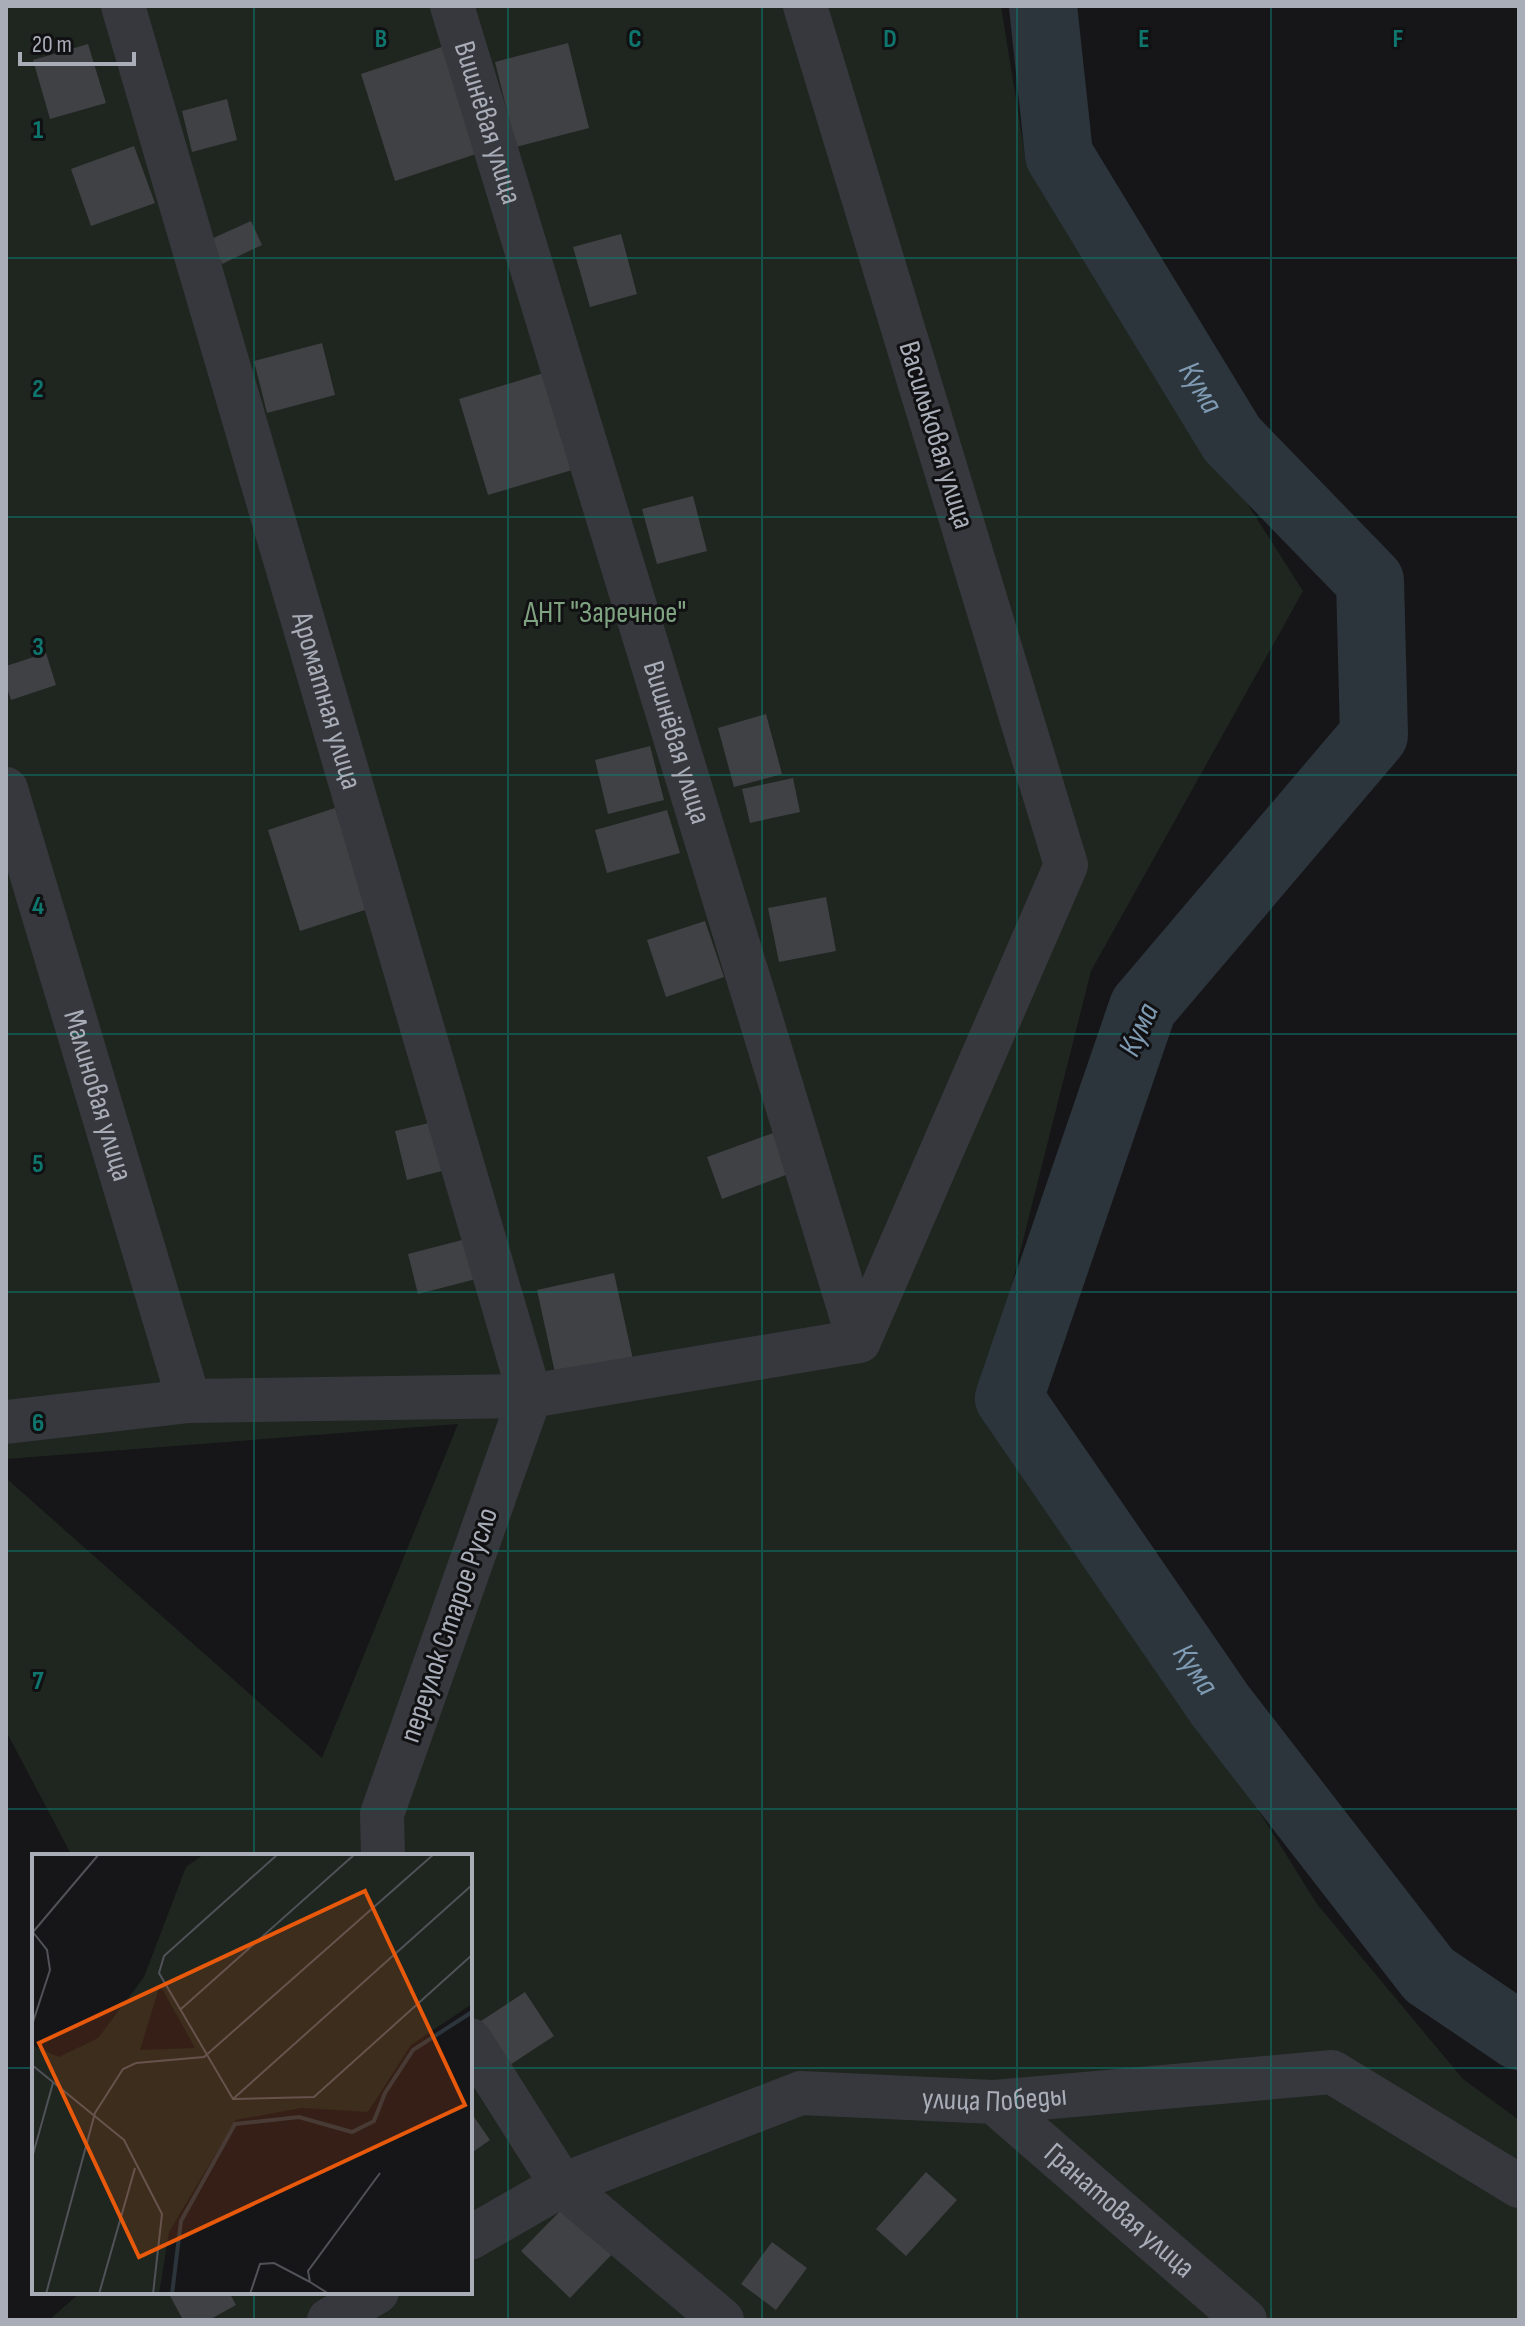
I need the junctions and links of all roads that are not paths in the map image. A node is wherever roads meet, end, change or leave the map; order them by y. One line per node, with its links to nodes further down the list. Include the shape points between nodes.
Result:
1 (123, 6): 6 (street, Ароматная улица)
2 (452, 6): 5 (street, Вишнёвая улица)
3 (805, 6): 5 (street, Васильковая улица, via 1066,865)
4 (6, 789): 7 (street, Малиновая улица)
5 (859, 1341): 6 (street)
6 (530, 1396): 7 (street); 9 (street, переулок Старое Русло, via 382,1814)
7 (189, 1401): 8 (street)
8 (6, 1422)
9 (383, 1854)
10 (472, 2043): 12 (street)
11 (994, 2102): 12 (street, улица Победы, via 801,2093); 13 (street, улица Победы, via 1332,2072); 18 (street, Гранатовая улица)
12 (562, 2185): 14 (street, улица Победы); 17 (street)
13 (1519, 2186)
14 (472, 2237)
15 (374, 2294): 16 (street)
16 (329, 2320)
17 (722, 2320)
18 (1245, 2320)

